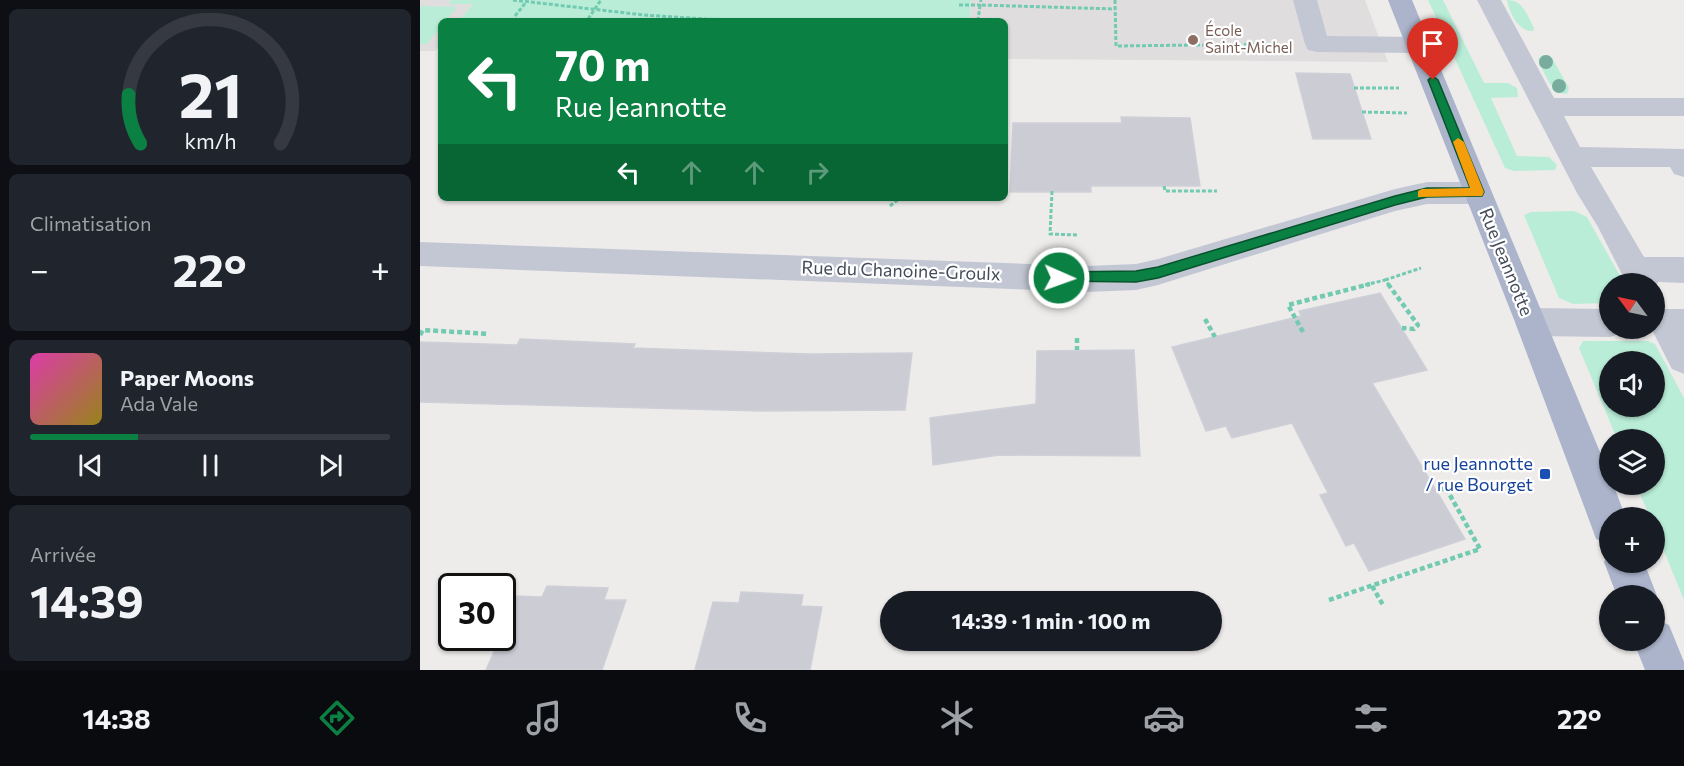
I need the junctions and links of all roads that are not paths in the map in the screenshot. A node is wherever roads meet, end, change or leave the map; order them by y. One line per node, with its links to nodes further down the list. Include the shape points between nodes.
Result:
1 (1305, 0): 4 (street, via 1317,44)
2 (1400, 0): 4 (main road, Rue Jeannotte)
3 (1488, 0): 5 (street)
4 (1418, 45): 9 (main road, Rue Jeannotte)
5 (1546, 107): 6 (street); 7 (street)
6 (1684, 107)
7 (1572, 157): 8 (street, via 1678,157); 12 (street)
8 (1684, 167)
9 (1478, 192): 10 (street, Rue du Chanoine-Groulx, via 1427,193 1395,200 1136,277 1086,279); 15 (main road, Rue Jeannotte)
10 (420, 254)
11 (1684, 270): 13 (street)
12 (1638, 273)
13 (1662, 273)
14 (1665, 321): 17 (street)
15 (1531, 322): 16 (street); 18 (main road, Rue Jeannotte)
16 (1599, 323)
17 (1684, 359)
18 (1603, 507)
19 (1658, 651): 20 (main road)
20 (1666, 670)

